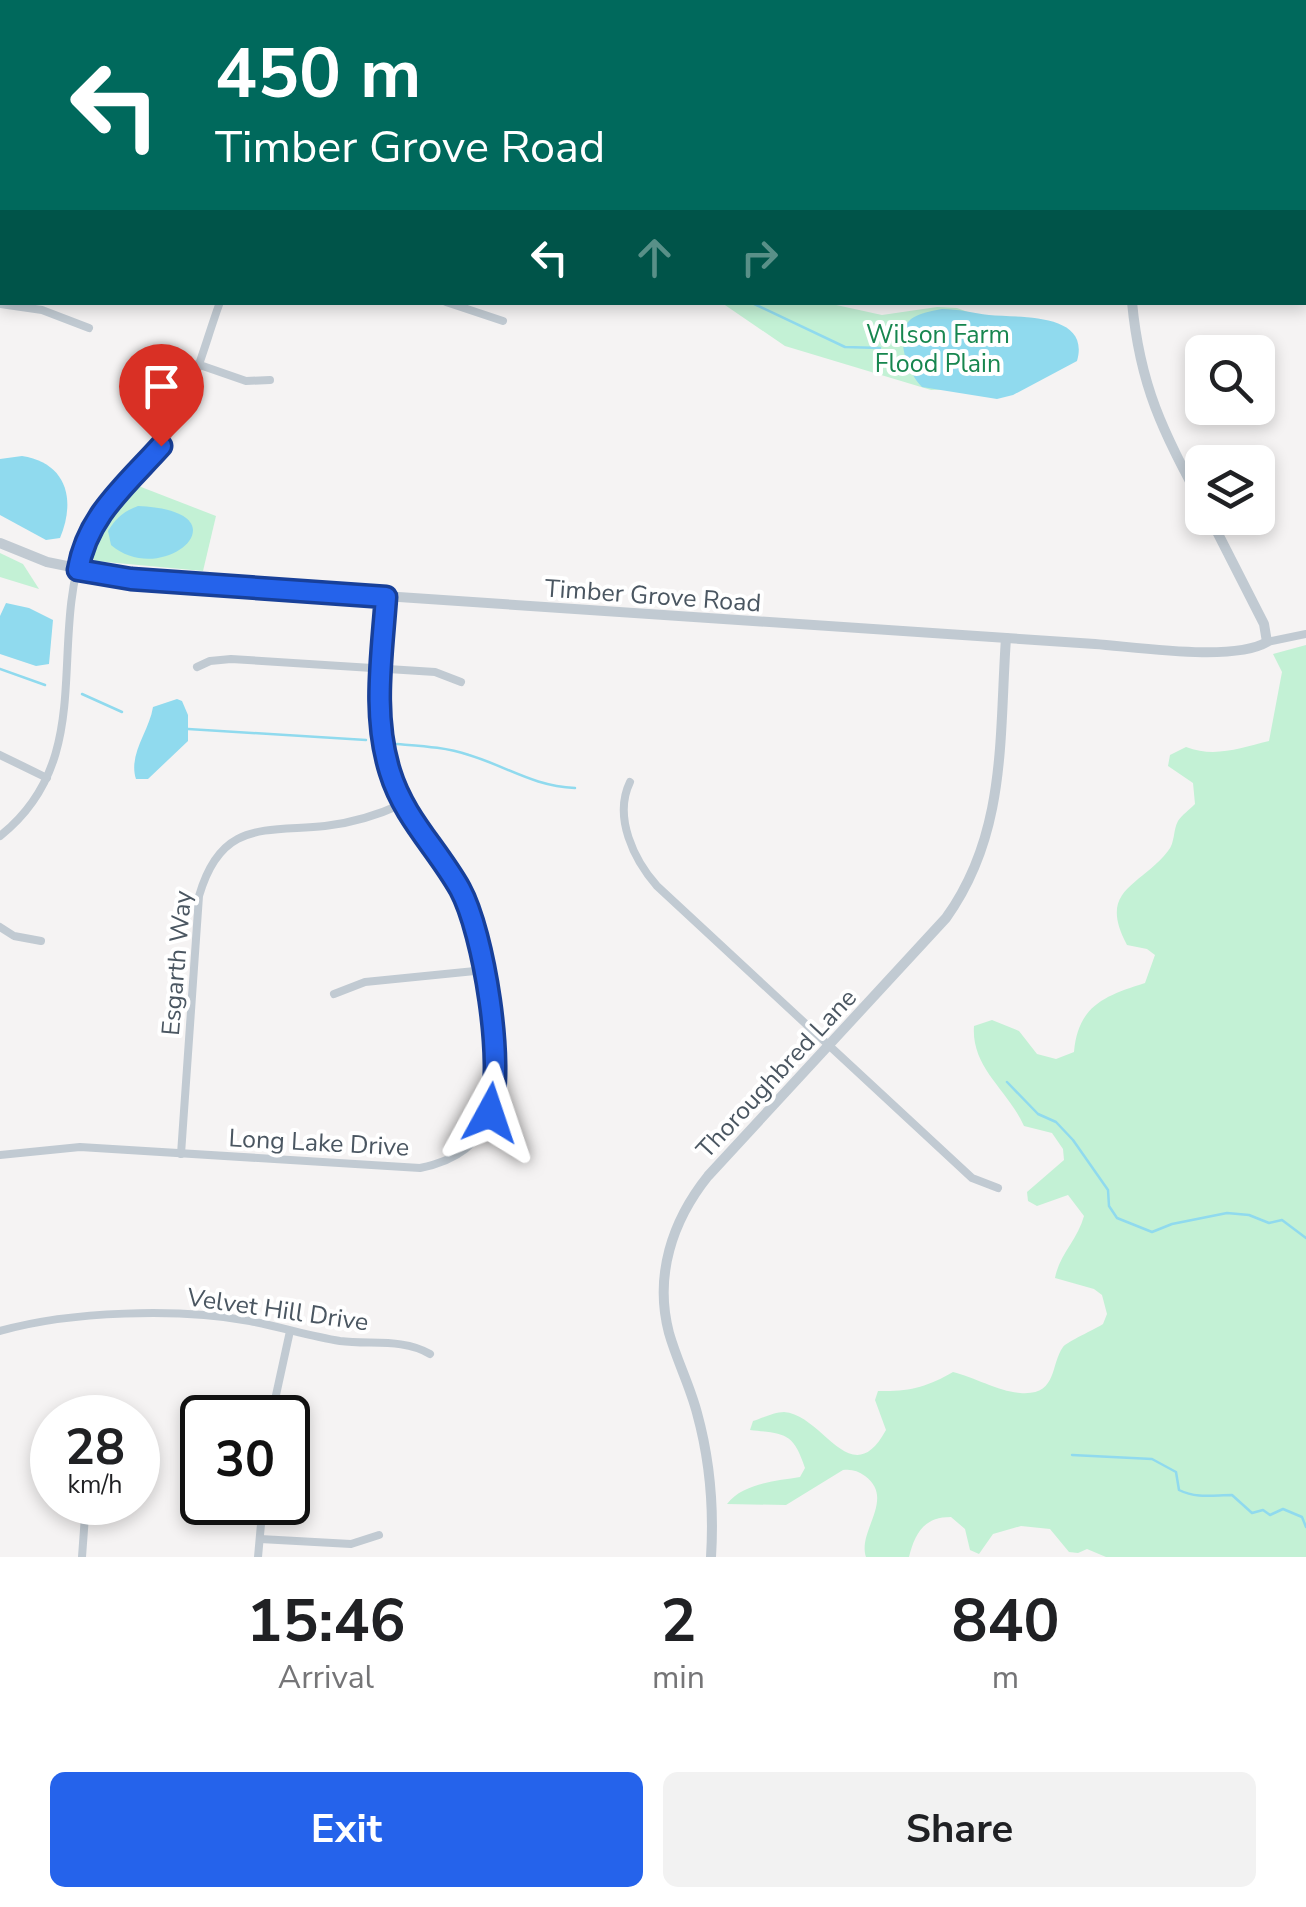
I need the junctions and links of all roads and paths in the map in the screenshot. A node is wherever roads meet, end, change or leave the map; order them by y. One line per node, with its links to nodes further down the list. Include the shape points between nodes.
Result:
1 (7, 305): 6 (street)
2 (219, 305): 7 (street)
3 (455, 305): 5 (street)
4 (1132, 305): 9 (street, via 1154,409)
5 (503, 321)
6 (89, 328)
7 (197, 364): 8 (street, via 246,381); 12 (street, via 167,438 98,515)
8 (270, 380)
9 (1185, 470)
10 (1219, 535): 16 (street)
11 (0, 543): 12 (street, Timber Grove Road)
12 (78, 570): 13 (street, Timber Grove Road); 21 (street, via 64,720)
13 (386, 597): 15 (street, Timber Grove Road); 18 (street, Long Lake Drive)
14 (1306, 634): 16 (street, Timber Grove Road)
15 (1006, 638): 16 (street, Timber Grove Road, via 1218,651); 29 (street, Thoroughbred Lane, via 994,811 978,865 946,918)
16 (1268, 642)
17 (197, 666): 18 (street, via 231,659)
18 (381, 669): 19 (street, via 435,672); 23 (street, Long Lake Drive, via 382,740)
19 (461, 682)
20 (0, 755): 21 (street)
21 (47, 778): 24 (street)
22 (630, 782): 29 (street, via 624,799 628,835 650,878)
23 (402, 804): 27 (street, Long Lake Drive, via 465,898); 30 (street, Esgarth Way, via 348,822 260,830 225,849 208,871 198,913)
24 (0, 836)
25 (0, 927): 26 (street)
26 (41, 941)
27 (485, 970): 28 (street, via 364,982); 30 (street, Long Lake Drive, via 494,1100 475,1140 451,1158 403,1168)
28 (334, 994)
29 (828, 1046): 32 (street, via 972,1178); 43 (street, Thoroughbred Lane, via 696,1192 669,1249 665,1312 704,1445)
30 (181, 1154): 31 (street, Long Lake Drive, via 80,1146)
31 (0, 1155)
32 (998, 1188)
33 (290, 1330): 34 (street, Velvet Hill Drive, via 170,1314 49,1320); 35 (street, Velvet Hill Drive); 36 (street)
34 (0, 1331)
35 (430, 1354)
36 (276, 1395)
37 (84, 1525): 41 (street)
38 (261, 1525): 40 (street)
39 (379, 1535): 40 (street, via 350,1544)
40 (260, 1538): 42 (street)
41 (82, 1557)
42 (258, 1557)
43 (712, 1557)

